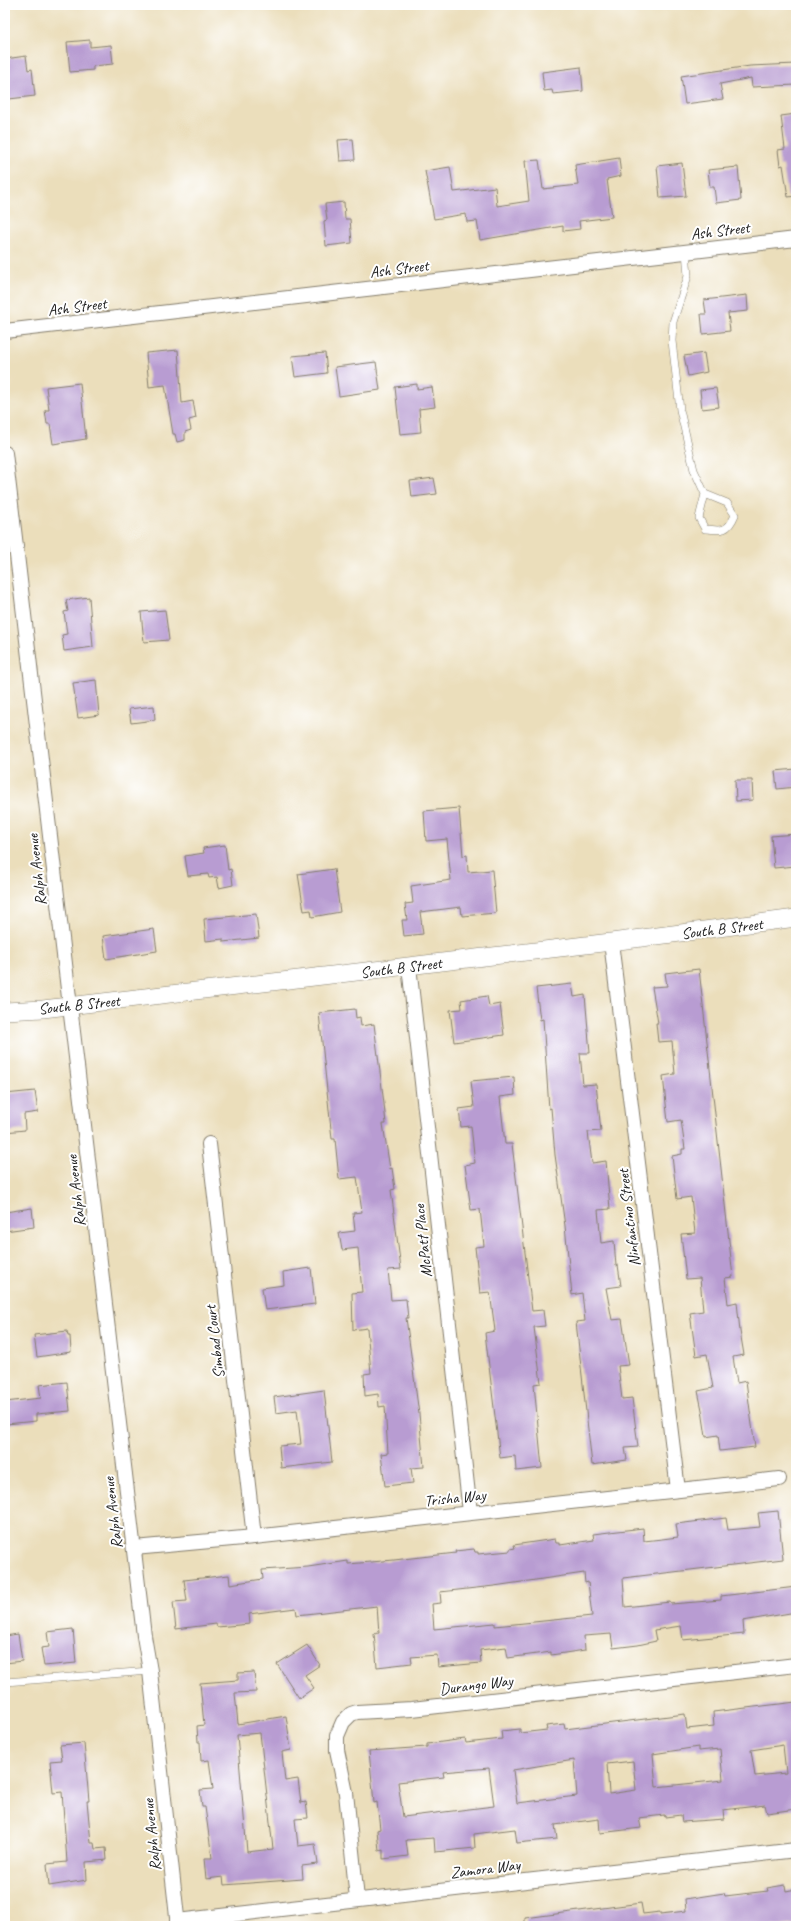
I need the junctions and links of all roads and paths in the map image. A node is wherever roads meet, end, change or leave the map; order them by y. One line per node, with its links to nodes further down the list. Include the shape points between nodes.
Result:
1 (796, 239): 2 (street, Ash Street)
2 (686, 251): 3 (street, Ash Street); 5 (lane, via 688,276 673,322 672,341 680,410 694,470)
3 (5, 331)
4 (5, 453): 9 (street, Ralph Avenue)
5 (705, 494): 5 (lane, via 727,503 735,515 728,528 721,531 705,529 699,518)
6 (796, 918): 7 (street, South B Street)
7 (611, 942): 8 (street, South B Street); 13 (street, Ninfantino Street)
8 (409, 966): 9 (street, South B Street); 14 (street, McPatt Place)
9 (69, 1005): 10 (street, South B Street); 16 (street, Ralph Avenue)
10 (5, 1012)
11 (209, 1144): 15 (street, Simbad Court)
12 (779, 1479): 13 (street, Trisha Way)
13 (678, 1490): 14 (street, Trisha Way)
14 (470, 1512): 15 (street, Trisha Way)
15 (254, 1537): 16 (street, Trisha Way)
16 (134, 1548): 18 (street, Ralph Avenue)
17 (796, 1665): 21 (street, Durango Way, via 351,1714 343,1722 337,1736 337,1750 346,1794)
18 (150, 1671): 19 (lane); 22 (street, Ralph Avenue)
19 (5, 1682)
20 (796, 1850): 21 (street, Zamora Way)
21 (357, 1899): 22 (street, Zamora Way)
22 (178, 1923)

